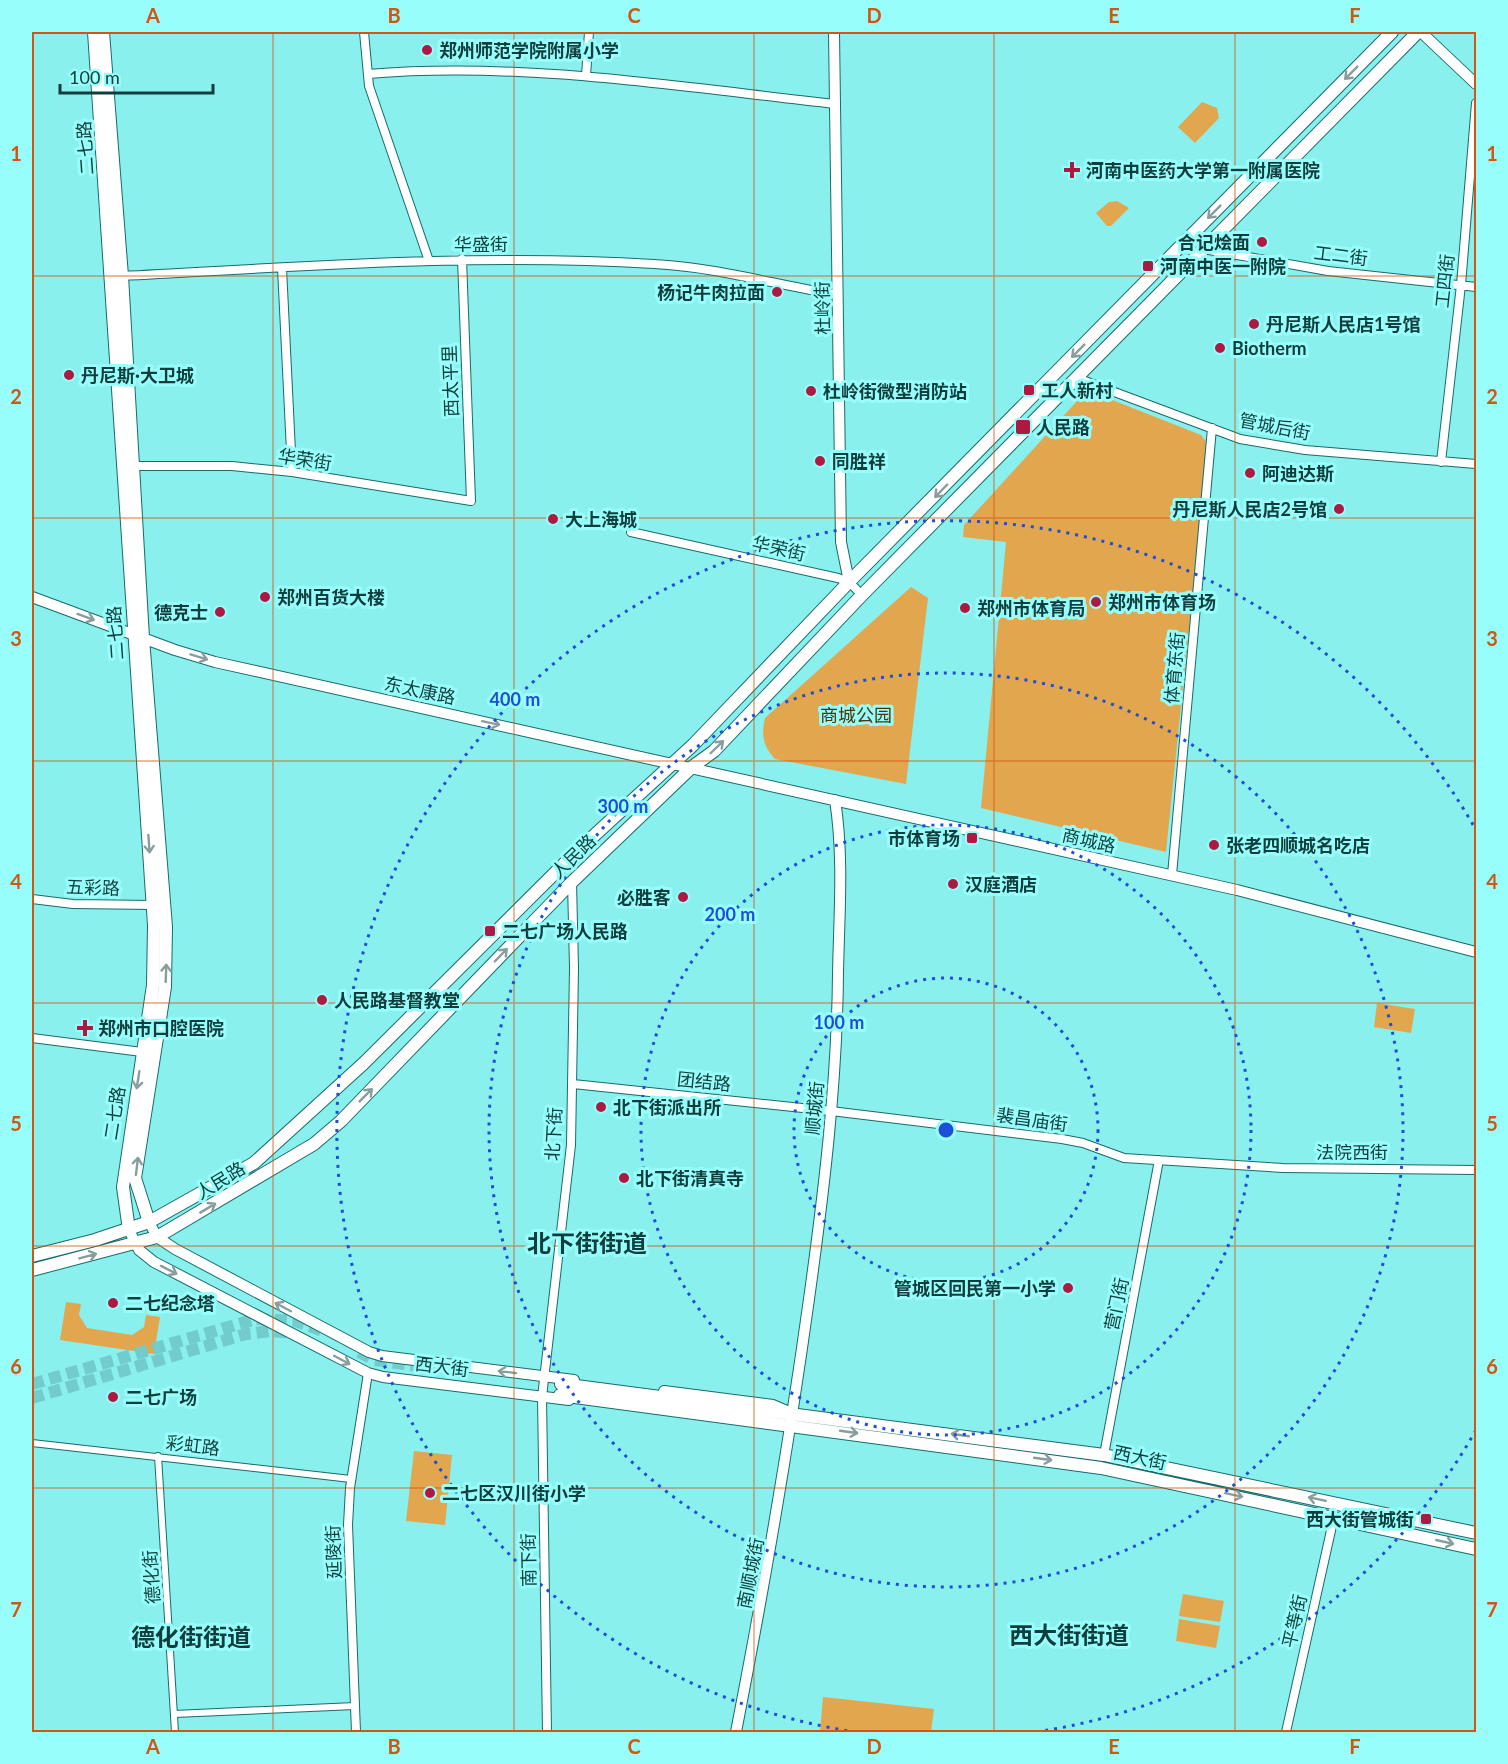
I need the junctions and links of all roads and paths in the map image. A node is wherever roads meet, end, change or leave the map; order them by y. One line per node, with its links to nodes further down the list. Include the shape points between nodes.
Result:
1 (94, 32): 32 (main road, 二七路)
2 (103, 32): 17 (main road, 二七路)
3 (364, 32): 8 (street)
4 (589, 32): 9 (street)
5 (834, 32): 12 (street, 杜岭街)
6 (1392, 32): 29 (main road, 人民路, one-way to 29)
7 (1419, 32): 10 (street); 13 (main road, 人民路)
8 (368, 74): 9 (street, via 462,69); 15 (street)
9 (586, 76): 12 (street)
10 (1476, 84)
11 (1476, 103): 18 (street, 工四街)
12 (835, 104): 20 (street, 杜岭街)
13 (1203, 249): 18 (street, 工二街, via 1328,271); 21 (main road, 人民路)
14 (462, 259): 15 (street, 华盛街); 20 (street, 华盛街, via 694,267); 27 (street, 西太平里)
15 (429, 261): 16 (street, 华盛街)
16 (282, 268): 17 (street, 华盛街); 26 (street)
17 (122, 276): 25 (main road, 二七路)
18 (1461, 285): 19 (street, 工二街); 23 (street, 工四街)
19 (1476, 286)
20 (838, 295): 29 (street, 杜岭街, via 841,542)
21 (1077, 378): 22 (street, 管城后街); 30 (main road, 人民路)
22 (1212, 428): 23 (street, 管城后街, via 1240,439 1285,447); 36 (street, 体育东街)
23 (1441, 462): 24 (street, 管城后街)
24 (1476, 464)
25 (133, 466): 26 (street, 华荣街, via 232,466); 32 (main road, 二七路)
26 (292, 472): 27 (street, 华荣街)
27 (471, 501)
28 (631, 532): 29 (street, 华荣街)
29 (849, 582): 30 (street); 33 (main road, 人民路, via 693,745)
30 (862, 595): 34 (main road, 人民路, one-way to 30, via 714,751)
31 (32, 597): 32 (street, 东太康路, one-way to 32)
32 (138, 636): 33 (street, 东太康路, one-way to 33, via 215,662); 39 (main road, 二七路, one-way to 39); 48 (main road, 二七路, one-way to 32, via 135,1178 165,987 166,953)
33 (672, 762): 34 (street, 东太康路); 48 (main road, 人民路, via 364,1063 255,1163)
34 (692, 767): 35 (street, 商城路); 37 (main road, 人民路)
35 (835, 800): 36 (street, 商城路); 44 (street, 顺城街, via 841,867)
36 (1172, 875): 40 (street, 商城路)
37 (572, 882): 43 (street, 北下街); 50 (main road, 人民路, one-way to 37, via 314,1144)
38 (32, 899): 39 (street, 五彩路)
39 (154, 906): 42 (main road, 二七路, via 153,985)
40 (1476, 952)
41 (32, 1038): 42 (street)
42 (142, 1052): 49 (main road, 二七路, one-way to 49, via 123,1187)
43 (573, 1084): 44 (street, 团结路); 55 (street, 北下街, via 571,1145)
44 (831, 1111): 45 (street, 裴昌庙街, via 1062,1139 1124,1158); 57 (street, 顺城街)
45 (1160, 1160): 46 (street, 裴昌庙街); 59 (street, 营门街)
46 (1227, 1165): 47 (street, 法院西街)
47 (1476, 1170)
48 (149, 1222): 49 (main road, 人民路); 50 (street, 西大街)
49 (129, 1230): 51 (street, 西大街); 52 (main road, 人民路)
50 (157, 1237): 51 (main road, 人民路); 55 (street, 西大街, one-way to 50, via 369,1352)
51 (135, 1244): 53 (main road, 人民路, one-way to 51); 54 (street, 西大街, one-way to 54, via 154,1262)
52 (32, 1256)
53 (32, 1270)
54 (368, 1373): 55 (street, 西大街); 61 (street, 延陵街)
55 (543, 1386): 57 (street, 西大街, via 771,1427); 57 (street, 西大街, via 773,1405); 69 (street, 南下街)
56 (560, 1389): 57 (main road, 西大街)
57 (792, 1419): 59 (main road, 西大街, one-way to 57); 62 (main road, 西大街, one-way to 62, via 1101,1468); 70 (street, 南顺城街)
58 (32, 1443): 60 (street, 彩虹路)
59 (1104, 1455): 63 (main road, 西大街, one-way to 59)
60 (158, 1456): 61 (street, 彩虹路); 66 (street, 德化街)
61 (351, 1479): 65 (street, 延陵街, via 348,1525)
62 (1334, 1517): 64 (main road, 西大街, one-way to 64); 71 (street, 平等街)
63 (1476, 1533)
64 (1476, 1549)
65 (355, 1706): 66 (street); 68 (street, 延陵街)
66 (174, 1714): 67 (street, 德化街)
67 (175, 1732)
68 (356, 1732)
69 (548, 1732)
70 (736, 1732)
71 (1286, 1732)

